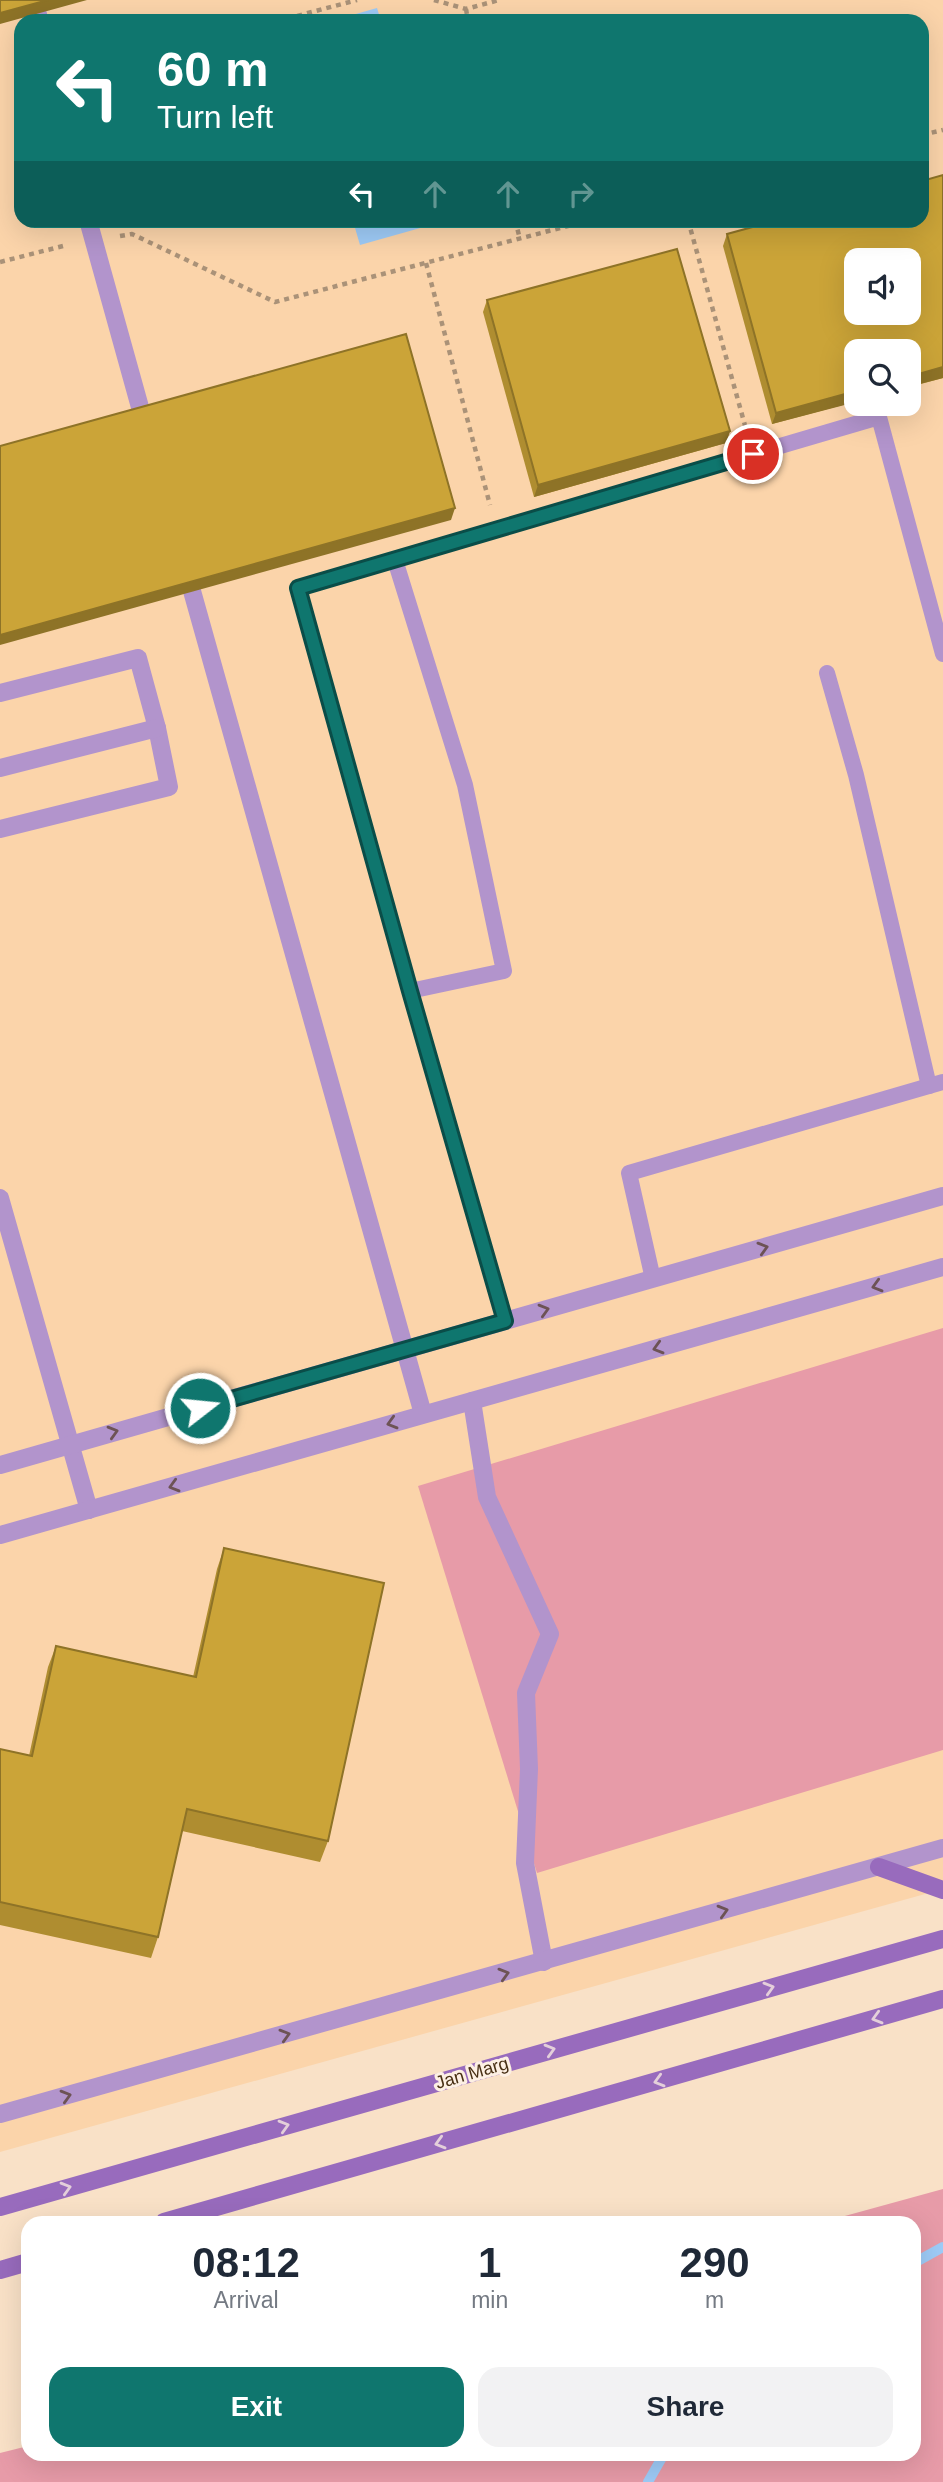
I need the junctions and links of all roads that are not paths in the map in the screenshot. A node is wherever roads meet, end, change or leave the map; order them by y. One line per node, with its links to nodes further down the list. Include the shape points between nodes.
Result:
1 (90, 229): 2 (street)
2 (143, 418)
3 (395, 559): 5 (lane, via 879,417); 11 (lane, via 298,588); 11 (lane, via 465,785 504,971)
4 (192, 591): 18 (street)
5 (943, 654)
6 (827, 673): 12 (lane)
7 (0, 693): 8 (street, via 138,659)
8 (157, 728): 9 (street); 10 (street, via 169,787)
9 (0, 768)
10 (0, 828)
11 (410, 991): 17 (lane)
12 (936, 1084): 16 (lane, via 629,1173)
13 (943, 1196): 16 (street, one-way to 13)
14 (0, 1198): 21 (street)
15 (943, 1267): 19 (street, one-way to 19)
16 (653, 1279): 17 (street, one-way to 16)
17 (505, 1321): 18 (street)
18 (405, 1349): 20 (street); 21 (street, one-way to 18)
19 (472, 1401): 20 (street); 29 (street, via 487,1497 550,1634 526,1693 525,1863)
20 (423, 1414): 23 (street, one-way to 23)
21 (71, 1444): 22 (street); 23 (street)
22 (0, 1465)
23 (89, 1510): 24 (street)
24 (0, 1535)
25 (943, 1849): 26 (street)
26 (879, 1867): 27 (main road); 29 (street, one-way to 26)
27 (943, 1890)
28 (943, 1939): 32 (main road, Jan Marg, one-way to 28)
29 (544, 1962): 31 (street, one-way to 29)
30 (943, 1999): 33 (main road, one-way to 33)
31 (0, 2114)
32 (0, 2207)
33 (185, 2216)
34 (21, 2264): 35 (main road)
35 (0, 2270)

